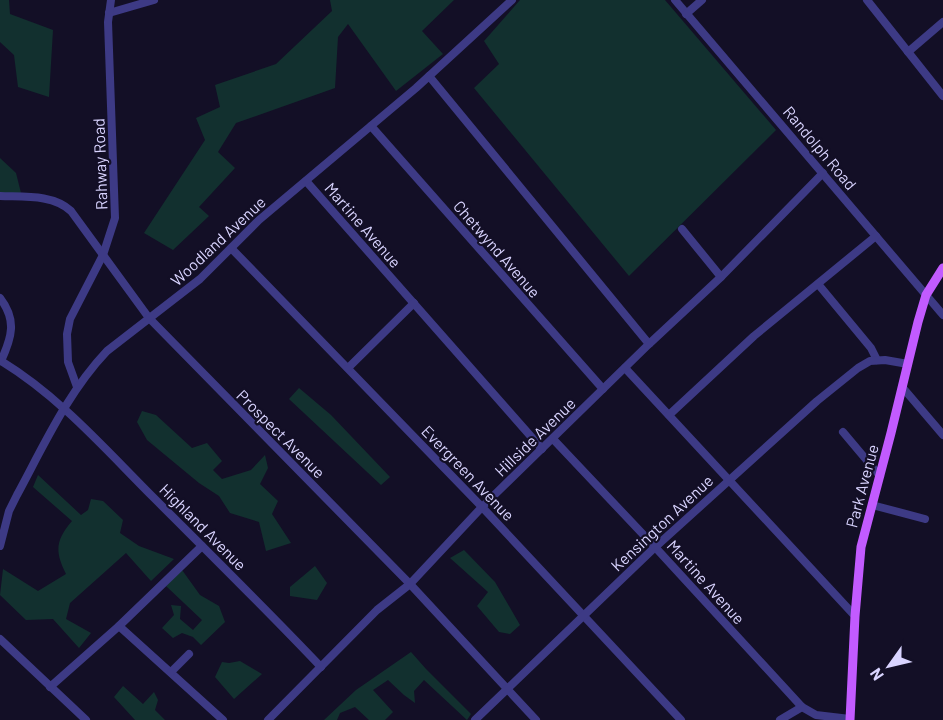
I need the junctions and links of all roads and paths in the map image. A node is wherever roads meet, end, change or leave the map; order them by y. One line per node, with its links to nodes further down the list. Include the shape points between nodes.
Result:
1 (111, 0): 7 (street, Rahway Road)
2 (154, 0): 7 (street)
3 (512, 0): 11 (street, Woodland Avenue)
4 (675, 0): 8 (street, Randolph Road)
5 (702, 0): 8 (street)
6 (867, 0): 10 (street)
7 (110, 13): 20 (street, Rahway Road, via 115,218)
8 (686, 14): 14 (street, Randolph Road)
9 (943, 22): 10 (street)
10 (908, 52): 12 (street)
11 (429, 76): 13 (street, Woodland Avenue); 29 (street)
12 (943, 96)
13 (371, 126): 15 (street, Woodland Avenue); 37 (street, Chetwynd Avenue)
14 (823, 173): 18 (street, Randolph Road); 22 (street, Hillside Avenue)
15 (306, 181): 19 (street, Woodland Avenue); 26 (street, Martine Avenue)
16 (0, 196): 20 (street, Prospect Avenue, via 51,199 64,204)
17 (682, 229): 22 (street)
18 (876, 236): 23 (street); 24 (street, Randolph Road)
19 (231, 248): 28 (street, Woodland Avenue, via 200,279); 33 (street, Evergreen Avenue)
20 (103, 255): 28 (street, Prospect Avenue); 35 (street, Rahway Road, via 74,310 67,333 68,362)
21 (943, 268): 24 (main road, Park Avenue)
22 (721, 277): 29 (street, Hillside Avenue)
23 (818, 284): 30 (street); 39 (street, via 754,336)
24 (926, 295): 27 (street, Randolph Road); 32 (main road, Park Avenue)
25 (0, 298): 31 (street, via 12,323)
26 (414, 303): 33 (street); 43 (street, Martine Avenue)
27 (943, 315)
28 (149, 318): 35 (street, Woodland Avenue, via 107,351); 52 (street, Prospect Avenue)
29 (649, 344): 34 (street, Hillside Avenue)
30 (877, 360): 32 (street); 45 (street, Kensington Avenue, via 865,363 843,380)
31 (0, 361): 38 (street, Highland Avenue)
32 (908, 364): 36 (main road, Park Avenue)
33 (348, 368): 47 (street, Evergreen Avenue)
34 (625, 368): 37 (street, Hillside Avenue); 39 (street)
35 (77, 387): 38 (street, Woodland Avenue)
36 (903, 388): 41 (street); 44 (main road, Park Avenue)
37 (603, 389): 42 (street, Hillside Avenue)
38 (64, 408): 49 (street, Woodland Avenue, via 9,511); 50 (street, Highland Avenue)
39 (669, 415): 45 (street)
40 (843, 432): 44 (street)
41 (943, 435)
42 (553, 439): 43 (street, Hillside Avenue); 51 (street, Martine Avenue)
43 (542, 449): 47 (street, Hillside Avenue)
44 (880, 476): 46 (main road, Park Avenue)
45 (730, 480): 51 (street, Kensington Avenue); 54 (street)
46 (872, 504): 48 (street); 54 (main road, Park Avenue, via 861,547)
47 (482, 507): 52 (street, Hillside Avenue); 53 (street, Evergreen Avenue)
48 (925, 519)
49 (0, 546)
50 (202, 546): 55 (street); 58 (street, Highland Avenue)
51 (656, 547): 53 (street, Kensington Avenue); 62 (street, Martine Avenue)
52 (410, 584): 58 (street, Hillside Avenue, via 377,610); 61 (street, Prospect Avenue)
53 (584, 615): 61 (street, Kensington Avenue); 68 (street, Evergreen Avenue)
54 (855, 616): 70 (main road, Park Avenue)
55 (119, 626): 59 (street); 60 (street)
56 (0, 639): 60 (street)
57 (189, 654): 59 (street)
58 (321, 667): 65 (street, Hillside Avenue)
59 (171, 672): 64 (street)
60 (50, 687): 63 (street)
61 (507, 689): 66 (street, Kensington Avenue); 67 (street, Prospect Avenue)
62 (802, 707): 69 (street); 70 (street, Martine Avenue, via 816,715)
63 (86, 720)
64 (223, 720)
65 (268, 720)
66 (475, 720)
67 (536, 720)
68 (681, 720)
69 (780, 720)
70 (850, 720)

